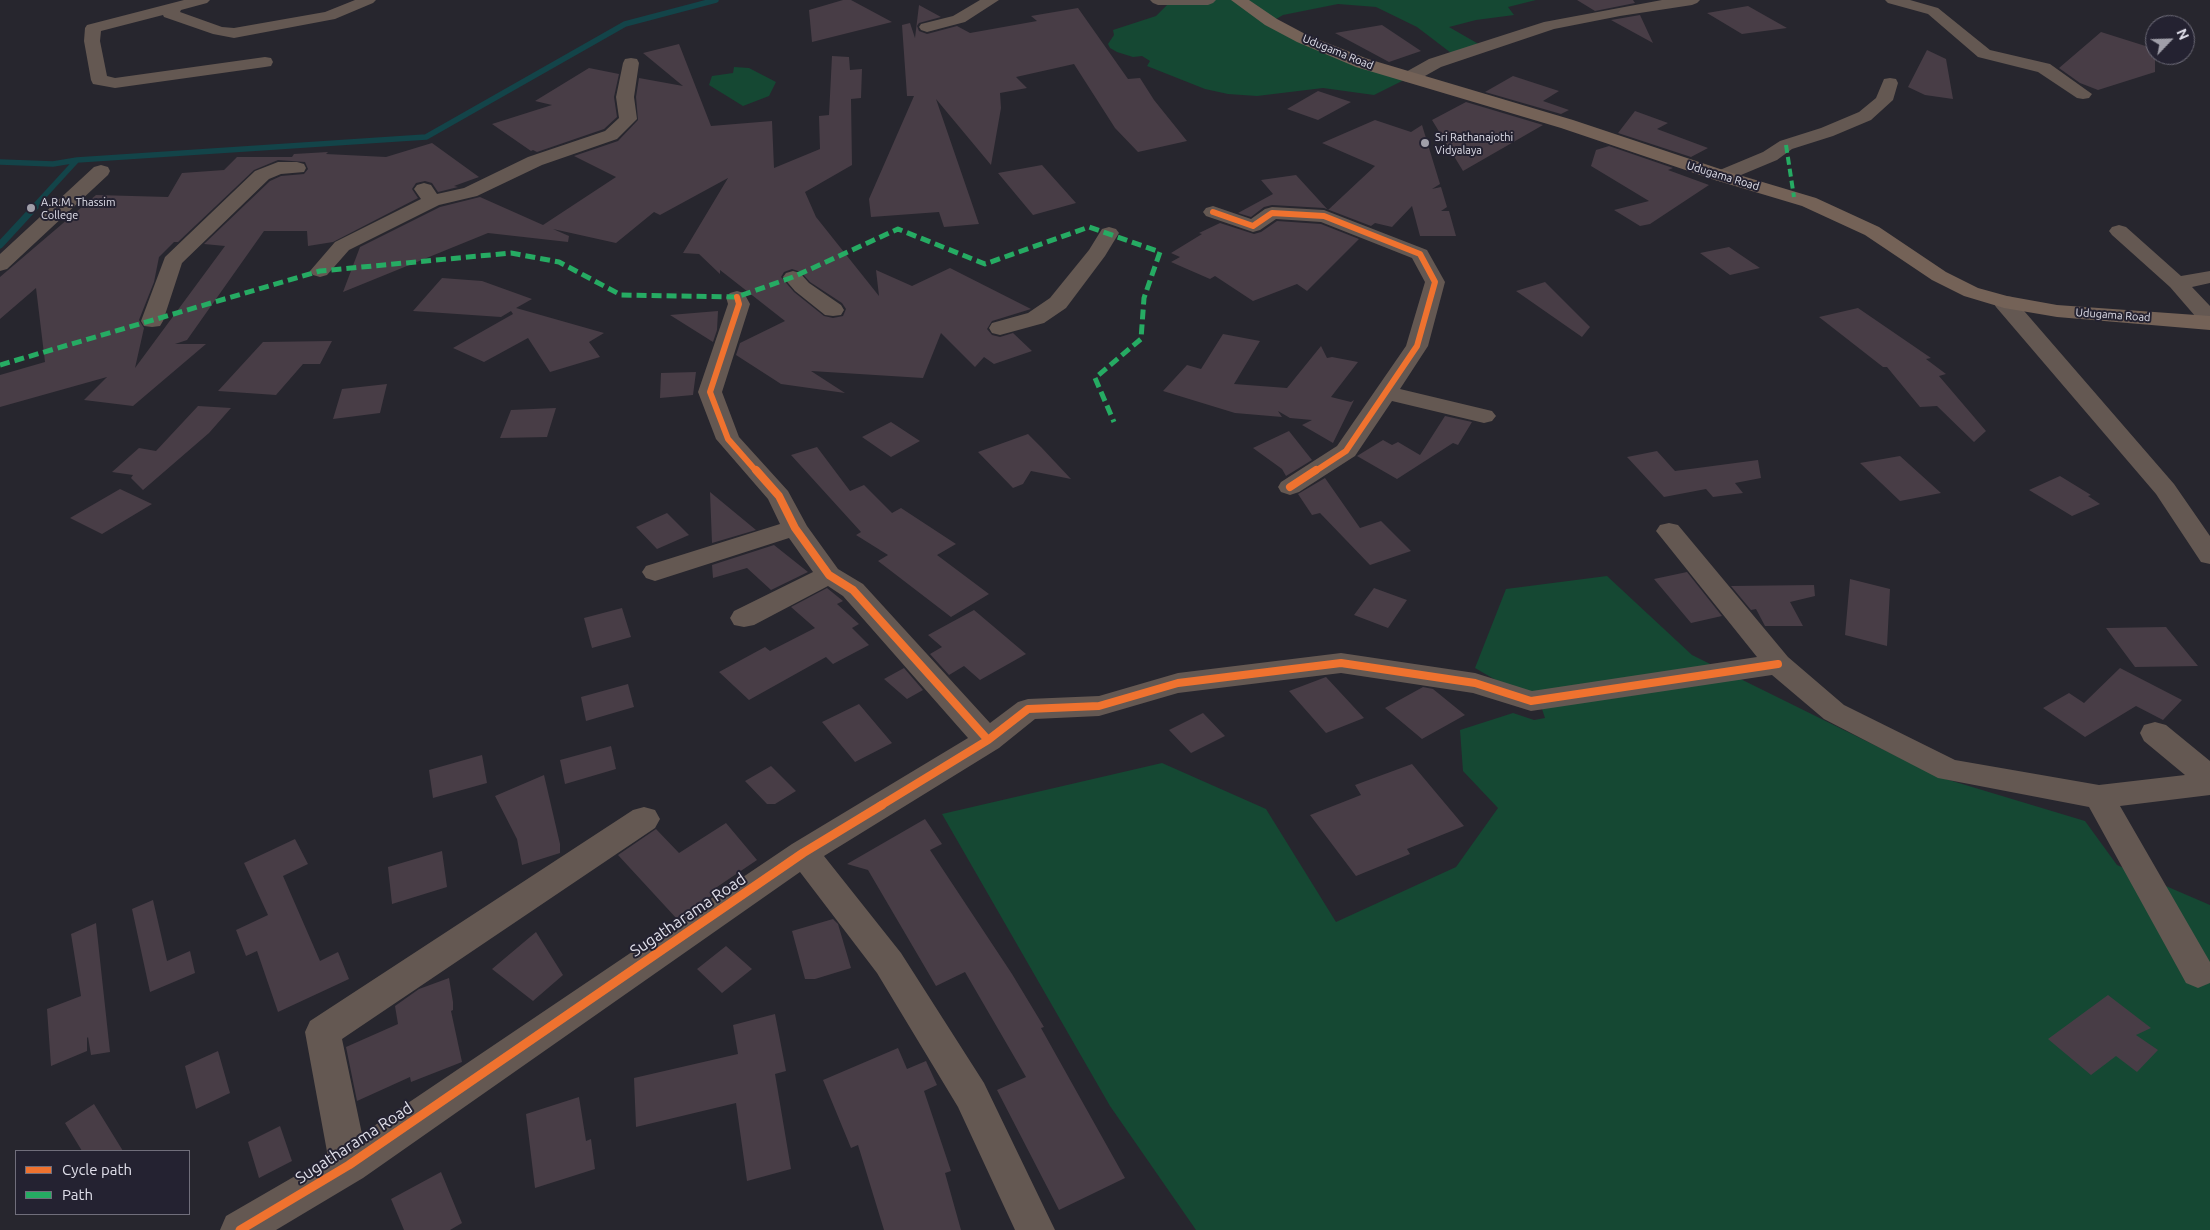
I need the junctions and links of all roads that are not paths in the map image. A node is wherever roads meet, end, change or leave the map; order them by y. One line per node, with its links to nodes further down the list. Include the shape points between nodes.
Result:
1 (202, 0): 9 (street)
2 (368, 0): 9 (street, via 329,16 234,33 218,31 170,14)
3 (991, 0): 10 (street, via 958,19)
4 (1158, 0): 5 (street)
5 (1208, 0)
6 (1239, 0): 13 (main road, Udugama Road, via 1303,39)
7 (1692, 0): 13 (street, via 1550,25 1435,62)
8 (1893, 0): 15 (street, via 1933,12 1984,54 2044,68)
9 (175, 8): 11 (street, via 93,28 99,80 116,83)
10 (927, 27)
11 (265, 62)
12 (631, 63): 23 (street, via 625,97 628,119 611,135 535,162 470,192 428,195 342,246)
13 (1410, 78): 18 (main road, Udugama Road, via 1567,124)
14 (1890, 83): 18 (street, via 1884,100 1864,116 1786,145 1770,156)
15 (2082, 94)
16 (297, 168): 31 (street, via 278,168 262,175 172,261)
17 (101, 171): 22 (street)
18 (1722, 176): 28 (main road, Udugama Road, via 1794,197 1833,213 1872,232 1939,276 1971,292)
19 (1213, 212): 34 (street, via 1253,226 1272,213 1324,216 1420,254 1435,282 1417,346)
20 (2119, 231): 26 (street)
21 (1109, 233): 33 (street, via 1058,303 1036,318)
22 (0, 265)
23 (320, 271)
24 (793, 277): 29 (street)
25 (2210, 277): 26 (street)
26 (2177, 283): 30 (street)
27 (738, 297): 37 (street, via 739,304 710,392 728,439 779,496)
28 (2004, 302): 32 (main road, Udugama Road, via 2057,311); 39 (street, via 2165,489)
29 (833, 310)
30 (2210, 319)
31 (152, 321)
32 (2210, 324)
33 (1000, 328)
34 (1385, 392): 35 (street); 36 (street, via 1346,451)
35 (1484, 416)
36 (1290, 487)
37 (794, 528): 40 (street); 41 (street)
38 (1669, 531): 43 (street)
39 (2210, 556)
40 (655, 572)
41 (841, 582): 42 (street, via 797,590); 45 (street)
42 (744, 618)
43 (1778, 664): 45 (street, Sugatharama Road, via 1531,700 1475,683 1342,663 1178,684 1099,706 1028,709); 48 (street, via 1834,712 1949,770)
44 (2155, 733): 46 (street)
45 (988, 740): 50 (street, Sugatharama Road)
46 (2210, 778)
47 (2210, 783): 48 (street)
48 (2099, 797): 51 (street)
49 (644, 820): 52 (street, via 323,1032)
50 (803, 853): 52 (street, Sugatharama Road); 54 (street, via 889,963 971,1095)
51 (2198, 974)
52 (349, 1165): 53 (street, Sugatharama Road)
53 (240, 1230)
54 (1035, 1230)

